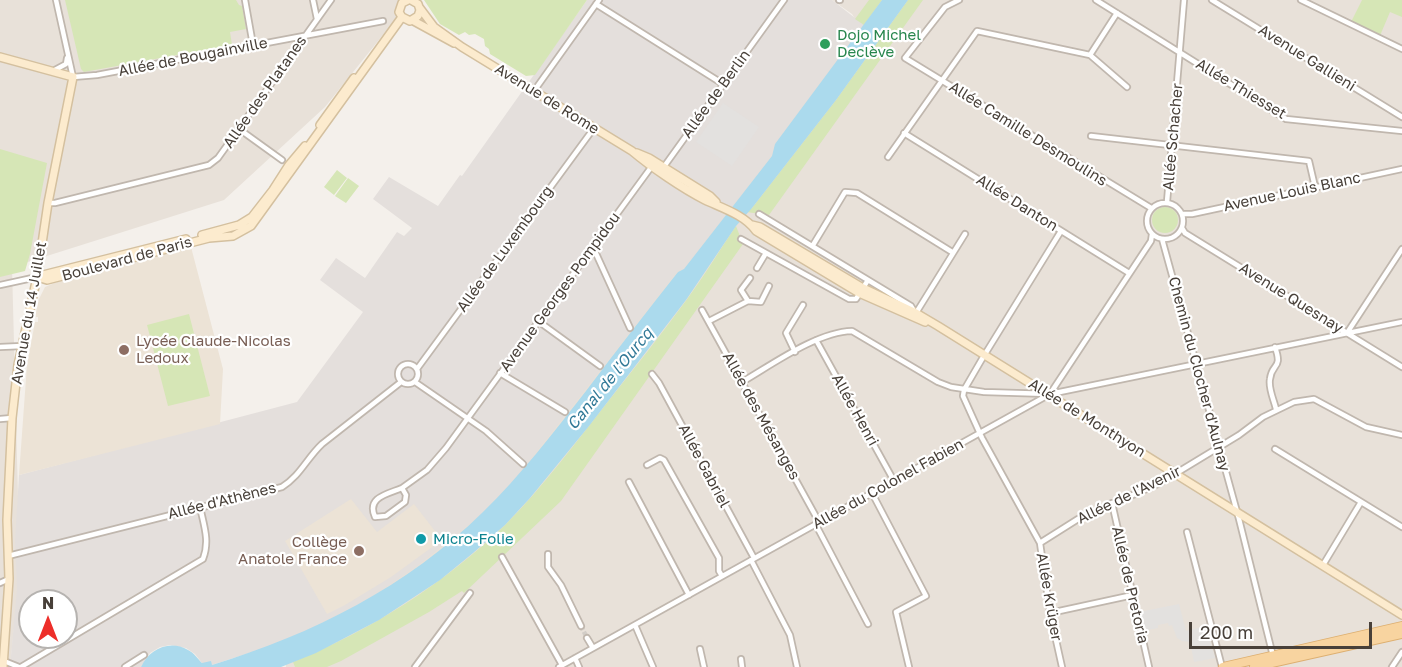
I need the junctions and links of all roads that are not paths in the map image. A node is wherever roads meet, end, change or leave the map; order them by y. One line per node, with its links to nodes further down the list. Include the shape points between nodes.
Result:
1 (56, 0): 26 (street, Avenue du 14 Juillet)
2 (245, 0): 20 (street)
3 (313, 0): 16 (street)
4 (331, 0): 16 (street, Allée des Platanes)
5 (784, 0): 35 (street, Allée de Berlin)
6 (959, 0): 34 (street, Allée Camille Desmoulins, via 945,7 905,58)
7 (1096, 0): 14 (street, Allée Thiesset)
8 (1184, 0): 24 (street, Allée Schacher)
9 (1212, 0): 38 (street, Avenue Gallieni)
10 (1301, 0): 23 (street)
11 (406, 1): 13 (street, via 416,2); 15 (street, via 399,8)
12 (597, 2): 35 (street); 37 (street)
13 (419, 7): 17 (street, via 418,16); 22 (street, Avenue de Rome, via 434,27)
14 (1117, 13): 24 (street, Allée Thiesset); 27 (street)
15 (402, 17): 17 (street); 21 (street, Boulevard de Paris)
16 (317, 19): 19 (street, Allée des Platanes)
17 (412, 20): 22 (street, Avenue de Rome)
18 (384, 21): 19 (street, Allée de Bougainville)
19 (304, 36): 20 (street, Allée de Bougainville); 40 (street, Allée des Platanes)
20 (253, 45): 32 (street, Allée de Bougainville)
21 (381, 45): 30 (street, Boulevard de Paris); 33 (street, Boulevard de Paris)
22 (462, 47): 37 (street, Avenue de Rome)
23 (1402, 49)
24 (1180, 51): 41 (street, Allée Thiesset, via 1286,119); 44 (street, Allée Schacher)
25 (0, 53): 29 (street)
26 (68, 55): 31 (street, via 66,64); 32 (street, Avenue du 14 Juillet)
27 (1090, 55): 34 (street, via 977,31); 36 (street)
28 (0, 57): 29 (street)
29 (31, 64): 31 (street)
30 (366, 64): 33 (street); 72 (street, Boulevard de Paris, via 246,221)
31 (53, 71): 32 (street)
32 (73, 77): 54 (street, Avenue du 14 Juillet)
33 (359, 79): 72 (street, Boulevard de Paris, via 259,218 241,233 47,280)
34 (942, 81): 42 (street); 56 (street, Allée Camille Desmoulins)
35 (723, 84): 50 (street, Allée de Berlin)
36 (1127, 87)
37 (534, 91): 39 (street, Avenue de Rome)
38 (1402, 117)
39 (594, 128): 45 (street, Avenue de Rome); 96 (street, Allée de Luxembourg)
40 (239, 129): 47 (street); 54 (street, Allée des Platanes, via 218,158 208,165)
41 (1402, 131)
42 (904, 133): 46 (street); 60 (street, Allée Danton)
43 (1091, 136): 44 (street)
44 (1172, 145): 52 (street, via 1309,161); 53 (street, Allée Schacher)
45 (632, 151): 48 (street, Avenue de Rome); 50 (street, Avenue de Rome)
46 (888, 158)
47 (282, 160)
48 (642, 160): 49 (street, Avenue de Rome); 50 (street, via 660,169)
49 (652, 166): 55 (street, Avenue de Rome); 66 (street, Avenue Georges Pompidou)
50 (664, 167): 55 (street, Avenue de Rome)
51 (1402, 169): 52 (street, Avenue Louis Blanc)
52 (1316, 187): 58 (street, Avenue Louis Blanc)
53 (1167, 202): 56 (street); 58 (street)
54 (48, 203): 72 (street, Avenue du 14 Juillet)
55 (720, 206): 77 (street, Allée de Monthyon)
56 (1151, 208): 62 (street, via 1147,224)
57 (759, 214): 65 (street)
58 (1182, 214): 59 (street)
59 (1182, 228): 64 (street, via 1174,237); 86 (street, Avenue Quesnay)
60 (1061, 231): 71 (street, Allée Danton); 92 (street)
61 (965, 234): 68 (street)
62 (1152, 234): 64 (street); 71 (street, Allée du Colonel Fabien)
63 (741, 238): 69 (street, Allée de Monthyon)
64 (1162, 239): 93 (street, Chemin du Clocher d'Aulnay)
65 (813, 245): 68 (street, via 845,192 857,193); 74 (street)
66 (593, 247): 82 (street, Avenue Georges Pompidou); 85 (street)
67 (1402, 249): 86 (street)
68 (952, 252): 81 (street)
69 (766, 253): 70 (street); 77 (street, Allée de Monthyon, via 849,299)
70 (758, 268)
71 (1129, 273): 104 (street, Allée du Colonel Fabien)
72 (37, 277): 75 (street); 89 (street, Avenue du 14 Juillet)
73 (750, 278): 78 (street, via 741,290)
74 (868, 280): 77 (street); 81 (street, via 911,306)
75 (0, 285)
76 (770, 286): 78 (street, via 761,302)
77 (861, 291): 81 (street, Allée de Monthyon)
78 (748, 301): 83 (street)
79 (802, 305): 91 (street, via 786,333)
80 (702, 310): 83 (street, Allée des Mésanges)
81 (914, 315): 92 (street, Allée de Monthyon)
82 (538, 321): 94 (street); 97 (street, Avenue Georges Pompidou)
83 (708, 321): 101 (street, Allée des Mésanges)
84 (1402, 322): 86 (street)
85 (630, 328)
86 (1347, 333): 90 (street); 95 (street, Avenue Quesnay)
87 (816, 340): 91 (street); 102 (street, via 838,331 852,331 938,382); 118 (street, Allée Henri)
88 (0, 346): 89 (street)
89 (22, 346): 108 (street, Avenue du 14 Juillet)
90 (1275, 347): 93 (street); 106 (street, via 1279,359 1270,385)
91 (795, 352): 101 (street)
92 (985, 355): 102 (street); 104 (street, Allée de Monthyon)
93 (1196, 364): 104 (street); 113 (street, Chemin du Clocher d'Aulnay)
94 (600, 366)
95 (1402, 368)
96 (417, 369): 99 (street, via 408,364 402,366 398,376); 100 (street)
97 (500, 373): 107 (street); 109 (street, Avenue Georges Pompidou)
98 (652, 374): 134 (street, Allée Gabriel)
99 (401, 382): 100 (street); 124 (street, Allée d'Athènes, via 322,444 293,480 282,487)
100 (415, 382): 109 (street)
101 (742, 382): 126 (street, Allée des Mésanges)
102 (964, 390): 103 (street); 111 (street, Allée Krüger, via 963,396)
103 (1028, 394): 104 (street); 105 (street)
104 (1050, 394): 105 (street, Allée du Colonel Fabien); 117 (street, Allée de Monthyon)
105 (1032, 404): 111 (street, Allée du Colonel Fabien)
106 (1276, 409): 112 (street, Allée de l'Avenir, via 1297,400 1314,399 1366,426); 113 (street, Allée de l'Avenir)
107 (565, 412)
108 (12, 418): 110 (street); 127 (street, Avenue du 14 Juillet)
109 (467, 418): 115 (street); 120 (street, Avenue Georges Pompidou, via 427,470)
110 (0, 419)
111 (980, 433): 118 (street, Allée du Colonel Fabien); 130 (street, Allée Krüger)
112 (1402, 435)
113 (1218, 446): 117 (street, Allée de l'Avenir); 125 (street, Chemin du Clocher d'Aulnay)
114 (1275, 449): 122 (street)
115 (523, 464)
116 (647, 465): 136 (street, via 660,458 664,460 719,558)
117 (1176, 474): 123 (street, Allée de l'Avenir); 125 (street, Allée de Monthyon)
118 (894, 481): 121 (street, Allée du Colonel Fabien)
119 (629, 482): 140 (street)
120 (402, 488): 120 (street, Avenue Georges Pompidou, via 377,498 372,511 375,517 386,516 405,502)
121 (872, 494): 126 (street, Allée du Colonel Fabien); 167 (street, via 926,596 896,612)
122 (1361, 502): 128 (street); 135 (street)
123 (1112, 503): 130 (street, Allée de l'Avenir); 141 (street, Allée de Pretoria)
124 (200, 507): 132 (street, Allée d'Athènes); 159 (street, via 207,538 203,559)
125 (1236, 510): 135 (street, Allée de Monthyon); 156 (street, Chemin du Clocher d'Aulnay)
126 (817, 524): 134 (street, Allée du Colonel Fabien); 144 (street, Allée des Mésanges)
127 (4, 527): 132 (street, Avenue du 14 Juillet)
128 (1402, 527)
129 (1187, 532): 170 (street)
130 (1040, 543): 142 (street, Allée Krüger)
131 (548, 554): 146 (street, via 548,567)
132 (8, 556): 137 (street, Avenue du 14 Juillet)
133 (502, 557): 158 (street)
134 (753, 559): 136 (street, Allée du Colonel Fabien); 166 (street, Allée Gabriel, via 790,635)
135 (1323, 565): 143 (street, Allée de Monthyon)
136 (722, 576): 140 (street, Allée du Colonel Fabien)
137 (9, 579): 138 (street); 157 (street, Avenue du 14 Juillet)
138 (0, 583)
139 (470, 593): 161 (street)
140 (689, 594): 145 (street, Allée du Colonel Fabien)
141 (1133, 595): 142 (street); 169 (street, Allée de Pretoria)
142 (1050, 614): 168 (street, Allée Krüger)
143 (1402, 615)
144 (868, 624)
145 (636, 625): 150 (street, Allée du Colonel Fabien); 163 (street)
146 (581, 626)
147 (1402, 626): 156 (main road)
148 (1402, 634): 156 (main road)
149 (587, 638): 150 (street)
150 (593, 648): 154 (street, Allée du Colonel Fabien)
151 (700, 649): 164 (street)
152 (1402, 652): 172 (street)
153 (144, 655): 160 (street)
154 (575, 658): 158 (street, Allée du Colonel Fabien); 162 (street)
155 (741, 659): 165 (street)
156 (1273, 661): 170 (main road); 171 (main road)
157 (3, 664): 159 (street)
158 (560, 666)
159 (20, 667)
160 (125, 667)
161 (415, 667)
162 (579, 667)
163 (653, 667)
164 (704, 667)
165 (742, 667)
166 (797, 667)
167 (909, 667)
168 (1062, 667)
169 (1149, 667)
170 (1223, 667)
171 (1254, 667)
172 (1392, 667)

